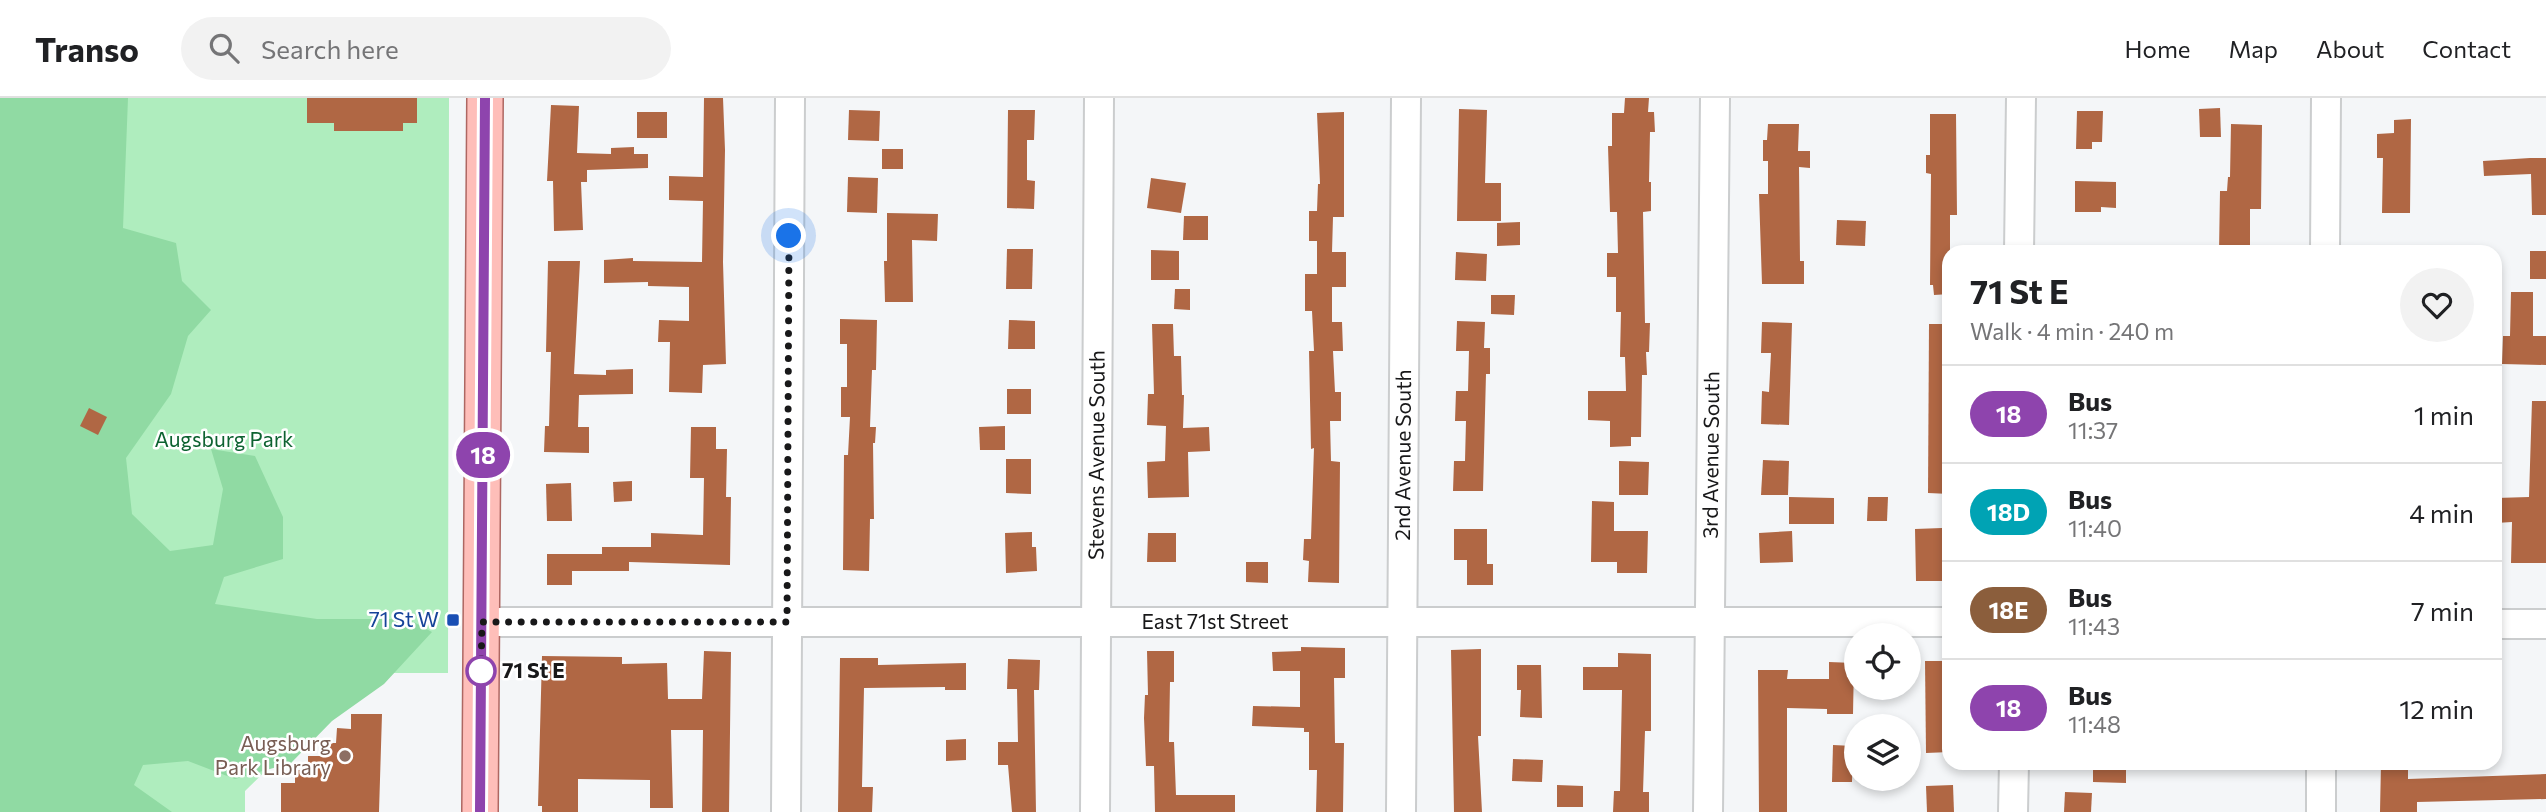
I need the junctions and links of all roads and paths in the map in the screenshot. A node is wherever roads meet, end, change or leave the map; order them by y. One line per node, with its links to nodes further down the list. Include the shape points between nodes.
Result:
1 (485, 98): 10 (main road)
2 (790, 98): 11 (street)
3 (1099, 98): 12 (street, Stevens Avenue South)
4 (1406, 98): 13 (street, 2nd Avenue South)
5 (1715, 98): 14 (street, 3rd Avenue South)
6 (2021, 98): 8 (street)
7 (2326, 98): 9 (street)
8 (2019, 245)
9 (2325, 245)
10 (482, 622): 11 (street, East 71st Street); 20 (main road)
11 (787, 622): 12 (street, East 71st Street); 21 (street)
12 (1096, 622): 13 (street, East 71st Street); 22 (street, Stevens Avenue South)
13 (1402, 622): 14 (street, East 71st Street); 23 (street, 2nd Avenue South)
14 (1710, 622): 15 (street, East 71st Street); 24 (street, 3rd Avenue South)
15 (1942, 622)
16 (2502, 624): 17 (street)
17 (2546, 624)
18 (2014, 770): 25 (street)
19 (2321, 770): 26 (street)
20 (480, 812)
21 (786, 812)
22 (1095, 812)
23 (1401, 812)
24 (1708, 812)
25 (2013, 812)
26 (2321, 812)

